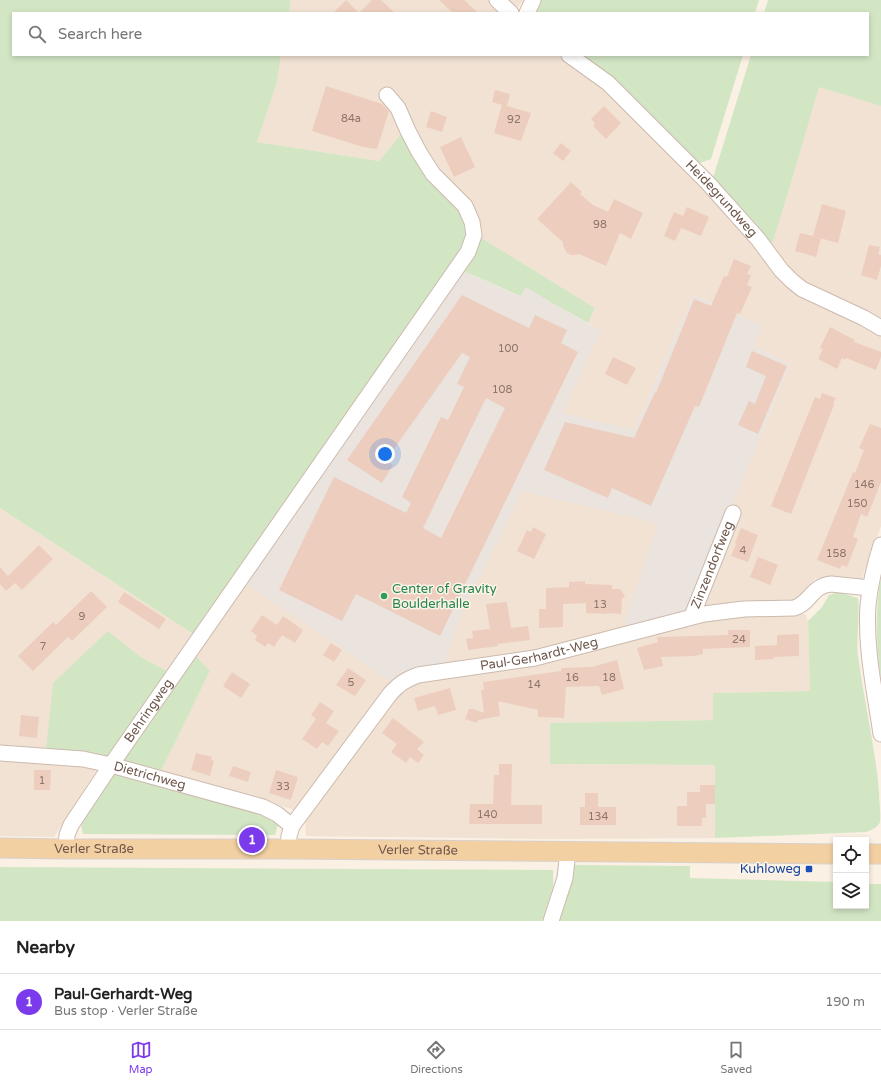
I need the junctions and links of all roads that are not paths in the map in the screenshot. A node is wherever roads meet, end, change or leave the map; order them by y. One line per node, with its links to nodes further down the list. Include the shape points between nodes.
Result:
1 (497, 0): 3 (street)
2 (533, 0): 4 (street)
3 (510, 12)
4 (527, 12)
5 (570, 56): 7 (street, Heidegrundweg, via 608,83 703,177 792,281 802,289)
6 (387, 95): 14 (street, Behringweg, via 398,108 419,152 434,174 465,206 474,235 468,252)
7 (881, 328)
8 (733, 513): 11 (street, Zinzendorfweg)
9 (881, 545): 10 (street)
10 (870, 588): 11 (street, Paul-Gerhardt-Weg, via 826,584 812,592 799,607 744,609); 12 (street, via 869,649)
11 (692, 616): 15 (street, Paul-Gerhardt-Weg, via 535,658 418,675 408,679 390,694)
12 (881, 734)
13 (0, 753): 14 (street, Dietrichweg, via 83,759)
14 (111, 766): 15 (street, Dietrichweg, via 263,807); 17 (street, Behringweg, via 71,825)
15 (292, 826): 18 (street, Paul-Gerhardt-Weg)
16 (0, 848): 17 (main road, Verler Straße)
17 (66, 849): 18 (main road, Verler Straße)
18 (288, 849): 19 (main road, Verler Straße)
19 (568, 851): 20 (main road, Verler Straße); 23 (street, via 566,878)
20 (833, 854)
21 (869, 854): 22 (main road)
22 (881, 854)
23 (552, 921)

